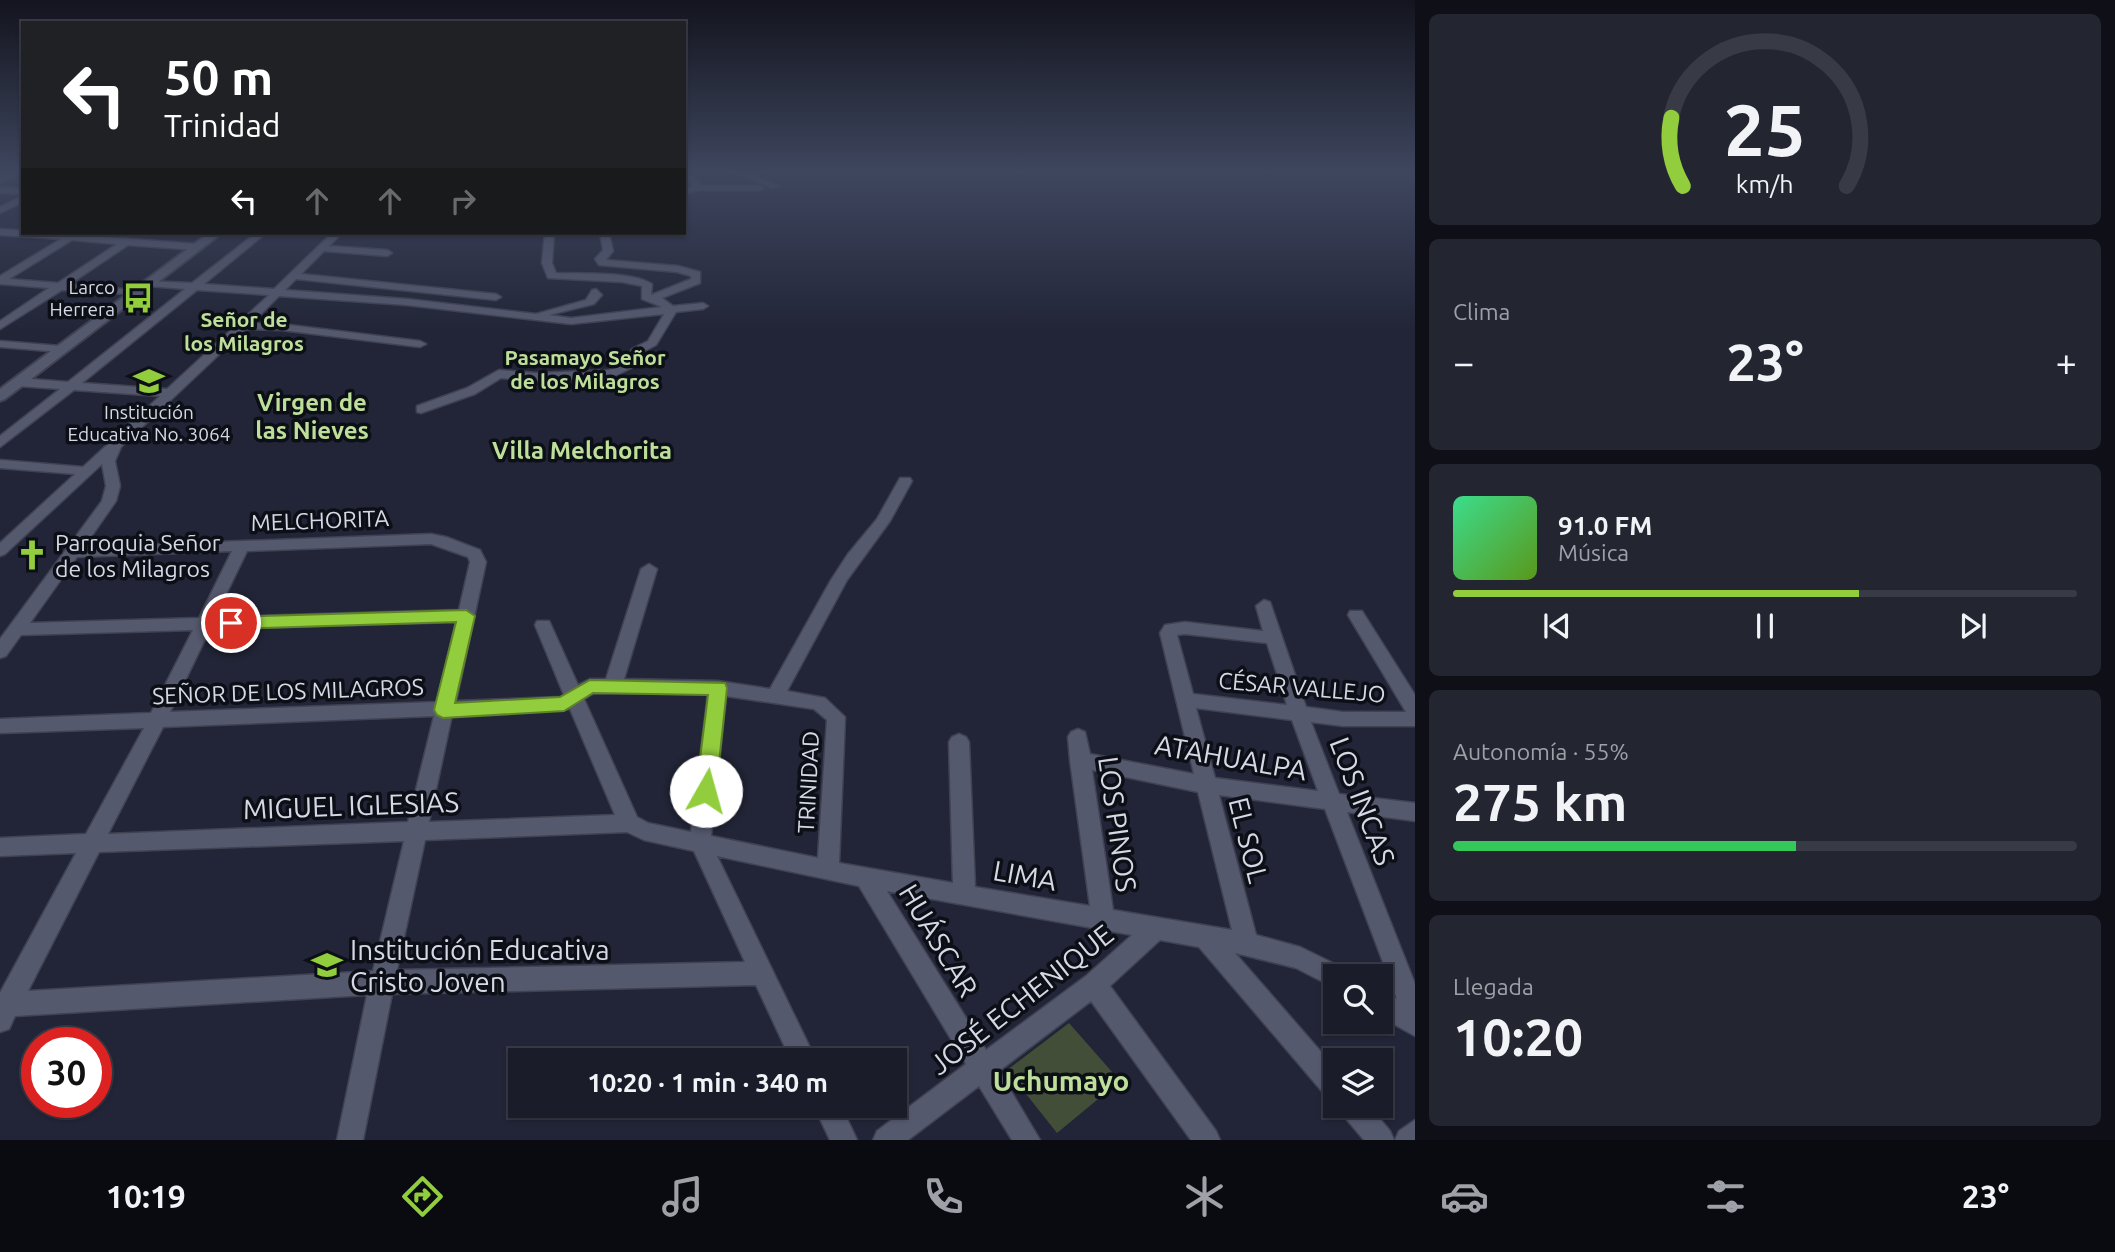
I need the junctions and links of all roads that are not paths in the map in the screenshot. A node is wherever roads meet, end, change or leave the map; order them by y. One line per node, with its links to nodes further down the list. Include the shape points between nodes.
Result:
1 (0, 232): 2 (street)
2 (20, 232): 12 (street)
3 (74, 235): 11 (street); 17 (street)
4 (138, 235): 11 (street)
5 (201, 235): 13 (street)
6 (212, 235): 13 (street)
7 (259, 235): 20 (street)
8 (335, 235): 14 (street)
9 (549, 235): 25 (street, via 547,263 552,276 642,283 649,286 646,295)
10 (606, 235): 25 (street, via 608,251 600,259 602,263 695,274 696,281)
11 (127, 242): 13 (street); 19 (street)
12 (0, 243)
13 (191, 246): 18 (street); 21 (street)
14 (321, 248): 15 (street); 16 (street)
15 (387, 254)
16 (293, 276): 23 (street); 24 (street)
17 (0, 281): 19 (street)
18 (149, 283): 20 (street); 34 (street)
19 (60, 286): 21 (street); 29 (street)
20 (194, 287): 23 (street); 37 (street)
21 (122, 292): 33 (street)
22 (596, 292): 28 (street, via 590,302)
23 (276, 293): 28 (street); 30 (street)
24 (496, 297)
25 (652, 299): 27 (street)
26 (704, 306): 27 (street)
27 (669, 309): 28 (street, via 571,321); 40 (street, via 671,314 652,343 640,347 633,361 621,370 567,377 499,374 471,391)
28 (536, 315)
29 (0, 326)
30 (243, 326): 32 (street); 38 (street)
31 (0, 344): 33 (street)
32 (420, 344)
33 (46, 348): 34 (street); 35 (street)
34 (61, 349): 36 (street)
35 (0, 382)
36 (18, 382): 37 (street); 39 (street)
37 (70, 386): 38 (street); 42 (street)
38 (168, 393): 41 (street)
39 (0, 396)
40 (421, 409)
41 (121, 439): 44 (street); 48 (street, via 108,461 113,494)
42 (0, 443)
43 (0, 464): 44 (street)
44 (85, 471): 47 (street)
45 (905, 481): 60 (street, via 883,521 839,580)
46 (242, 546): 48 (street, MELCHORITA); 52 (street, MELCHORITA, via 436,540 475,554 478,562); 53 (street)
47 (0, 551)
48 (73, 552): 55 (street)
49 (649, 569): 58 (street)
50 (1264, 606): 56 (street, LOS INCAS)
51 (1356, 615): 64 (street)
52 (466, 616): 53 (street); 63 (street)
53 (205, 624): 55 (street); 67 (street)
54 (543, 625): 61 (street)
55 (17, 629): 57 (street)
56 (1274, 638): 62 (street, EL SOL, via 1171,629 1168,633); 65 (street, LOS INCAS)
57 (0, 652)
58 (612, 685): 59 (street, TRINIDAD); 61 (street, TRINIDAD, via 590,686)
59 (718, 688): 60 (street, TRINIDAD); 77 (street)
60 (775, 696): 80 (street, TRINIDAD, via 819,703 836,717)
61 (575, 698): 63 (street, SEÑOR DE LOS MILAGROS, via 564,704); 75 (street)
62 (1185, 700): 65 (street, CÉSAR VALLEJO); 72 (street, EL SOL)
63 (443, 710): 67 (street, SEÑOR DE LOS MILAGROS); 76 (street)
64 (1415, 710)
65 (1299, 715): 66 (street, CÉSAR VALLEJO); 73 (street, LOS INCAS)
66 (1415, 719)
67 (157, 720): 68 (street, SEÑOR DE LOS MILAGROS); 78 (street)
68 (0, 726)
69 (1078, 737): 71 (street, LOS PINOS)
70 (959, 741): 82 (street)
71 (1080, 760): 72 (street, ATAHUALPA); 83 (street, LOS PINOS)
72 (1206, 785): 73 (street, ATAHUALPA); 86 (street, EL SOL)
73 (1334, 802): 74 (street, ATAHUALPA); 93 (street, LOS INCAS)
74 (1415, 812)
75 (629, 823): 76 (street, MIGUEL IGLESIAS); 77 (street, MIGUEL IGLESIAS, via 644,831)
76 (416, 830): 78 (street, MIGUEL IGLESIAS); 89 (street)
77 (700, 842): 80 (street, LIMA); 88 (street)
78 (91, 844): 79 (street, MIGUEL IGLESIAS); 91 (street)
79 (0, 847)
80 (828, 870): 81 (street, LIMA)
81 (866, 878): 82 (street, LIMA); 96 (street, HUÁSCAR)
82 (964, 895): 83 (street, LIMA)
83 (1103, 919): 84 (street, LIMA)
84 (1158, 928): 85 (street, LIMA); 90 (street, JOSÉ ECHENIQUE)
85 (1205, 936): 86 (street, LIMA); 97 (street)
86 (1247, 944): 87 (street, LIMA, via 1300,958)
87 (1323, 970)
88 (760, 972): 89 (street); 95 (street)
89 (382, 982): 91 (street); 101 (street)
90 (1094, 984): 96 (street, JOSÉ ECHENIQUE); 105 (street)
91 (3, 1010)
92 (1393, 1010): 94 (street)
93 (1415, 1015)
94 (1415, 1024)
95 (798, 1048)
96 (983, 1069): 103 (street, JOSÉ ECHENIQUE); 104 (street, HUÁSCAR)
97 (1323, 1073)
98 (833, 1118): 102 (street)
99 (1362, 1118): 106 (street)
100 (1415, 1133): 107 (street)
101 (350, 1140)
102 (844, 1140)
103 (886, 1140)
104 (1027, 1140)
105 (1207, 1140)
106 (1381, 1140)
107 (1408, 1140)

